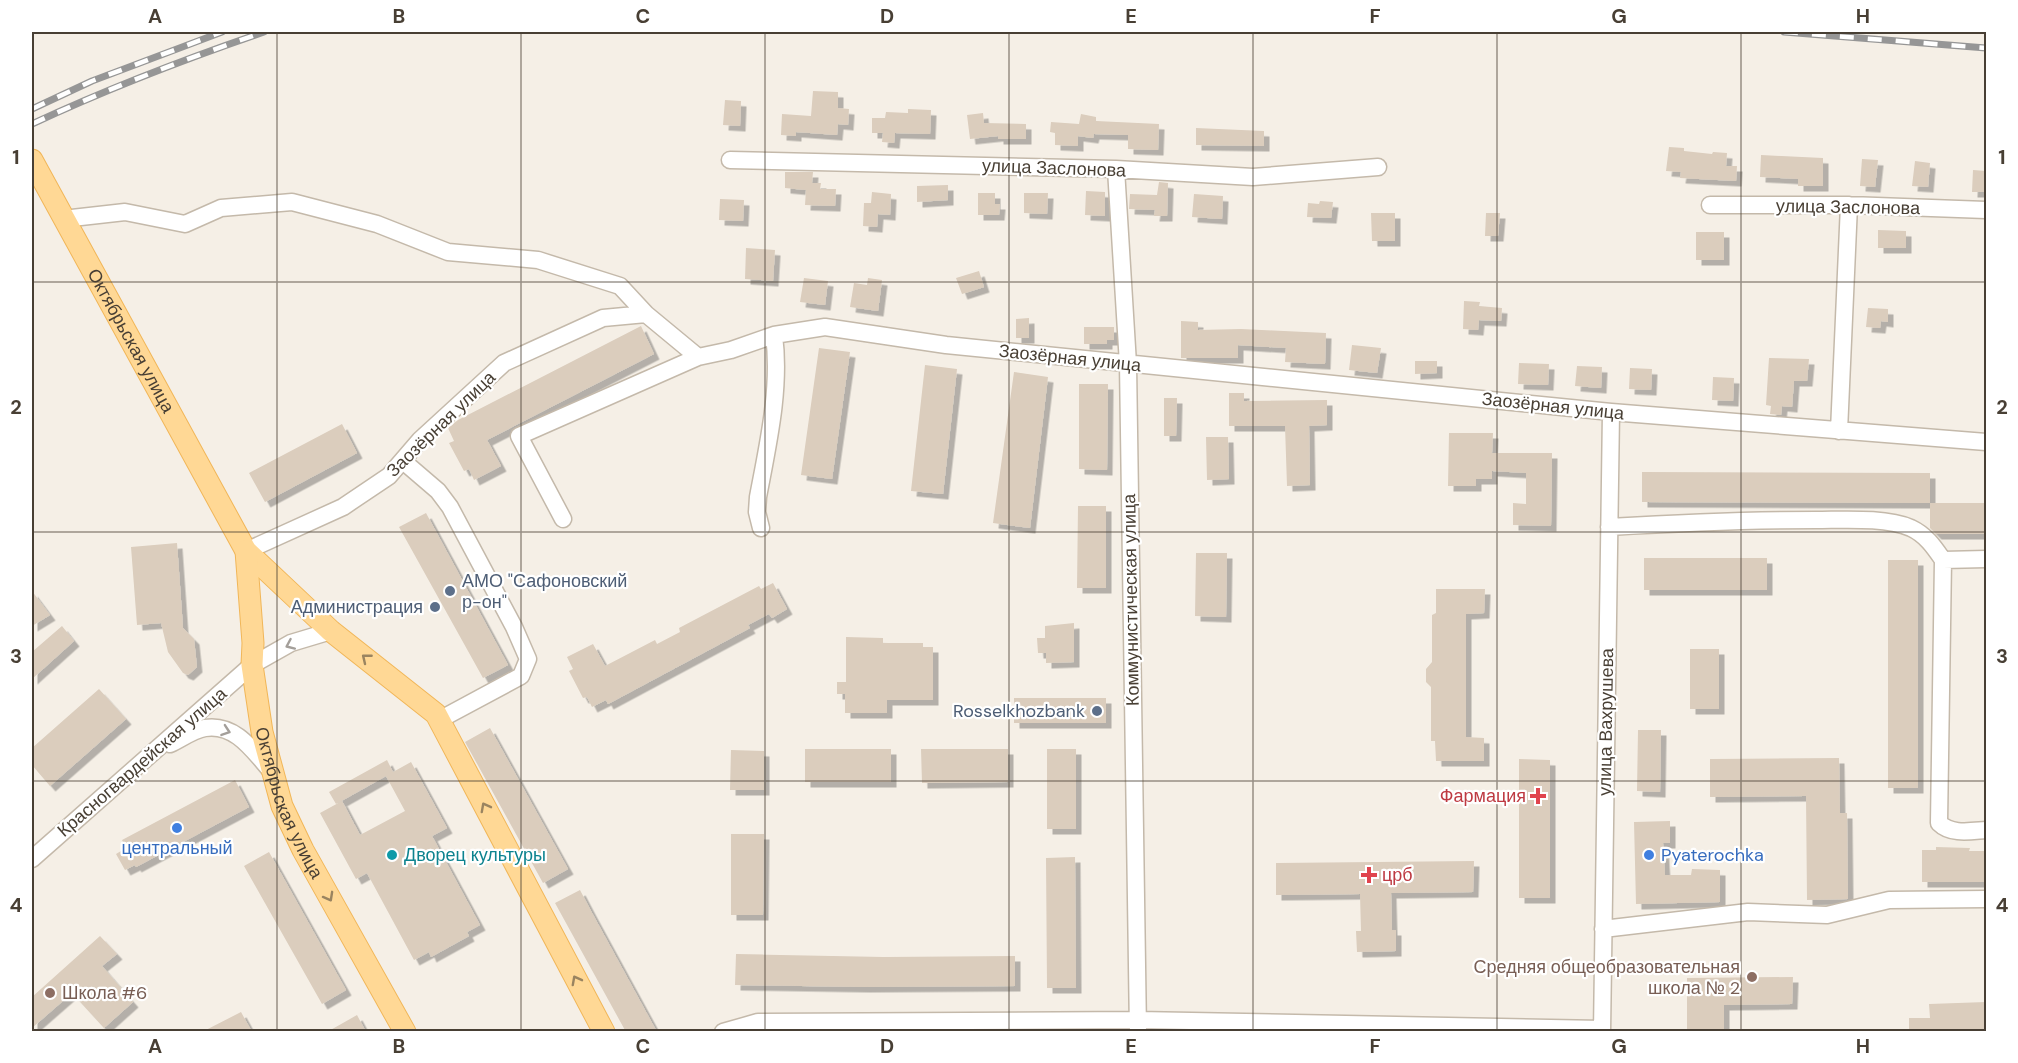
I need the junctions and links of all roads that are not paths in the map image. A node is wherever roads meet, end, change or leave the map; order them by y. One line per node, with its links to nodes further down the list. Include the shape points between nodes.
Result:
1 (32, 160): 8 (main road, Октябрьская улица)
2 (730, 160): 4 (street, улица Заслонова)
3 (1378, 167): 4 (street, улица Заслонова, via 1253,177)
4 (1116, 169): 12 (street, Коммунистическая улица)
5 (1710, 205): 6 (street, улица Заслонова)
6 (1849, 205): 7 (street, улица Заслонова); 14 (street)
7 (1986, 210)
8 (63, 219): 9 (street, via 125,212 185,224 221,208 292,202 377,224 448,252 538,260 620,286); 20 (main road, Октябрьская улица)
9 (646, 314): 11 (street); 16 (street, Заозёрная улица, via 603,318 504,363 420,440)
10 (774, 335): 11 (street, Заозёрная улица); 12 (street, Заозёрная улица, via 825,327 946,345); 19 (street, via 777,381 758,497)
11 (698, 357): 17 (street, Заозёрная улица, via 519,436)
12 (1128, 364): 13 (street, Заозёрная улица); 32 (street, Коммунистическая улица)
13 (1611, 412): 14 (street, Заозёрная улица); 18 (street, улица Вахрушева)
14 (1839, 431): 15 (street, Заозёрная улица)
15 (1986, 442)
16 (403, 461): 20 (street, Заозёрная улица, via 389,477 343,507); 25 (street, via 438,491 450,507 528,659 521,676)
17 (563, 519)
18 (1609, 527): 22 (street, via 1737,520 1864,521 1911,528 1932,544); 31 (street, улица Вахрушева)
19 (761, 528)
20 (246, 551): 23 (main road, Октябрьская улица); 24 (main road, Октябрьская улица)
21 (1986, 559): 22 (street)
22 (1943, 561): 28 (street, via 1939,823 1944,829 1956,831)
23 (330, 631): 24 (street, Красногвардейская улица, one-way to 24, via 291,643); 25 (main road, Октябрьская улица, one-way to 23)
24 (252, 664): 26 (street, Красногвардейская улица); 27 (main road, Октябрьская улица)
25 (439, 720): 35 (main road, Октябрьская улица, one-way to 25)
26 (153, 752): 27 (street, one-way to 27, via 203,728 224,728 239,736); 29 (street, Красногвардейская улица)
27 (272, 772): 34 (main road, Октябрьская улица, one-way to 34, via 282,806 303,850)
28 (1986, 830)
29 (32, 859)
30 (1986, 899): 31 (street, via 1889,900 1827,915 1748,912)
31 (1603, 929): 33 (street, улица Вахрушева)
32 (1138, 1026): 33 (street); 36 (street, via 758,1022)
33 (1602, 1030)
34 (405, 1032)
35 (604, 1032)
36 (723, 1032)

